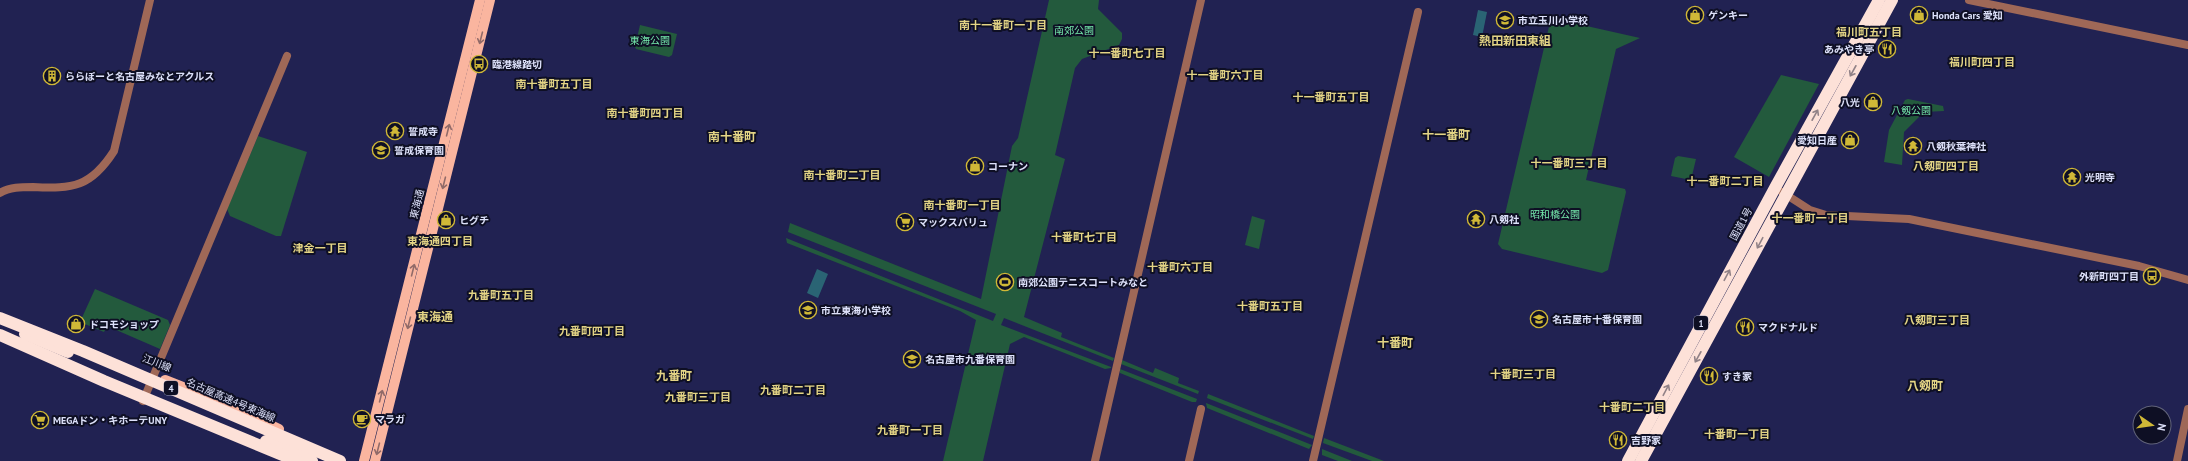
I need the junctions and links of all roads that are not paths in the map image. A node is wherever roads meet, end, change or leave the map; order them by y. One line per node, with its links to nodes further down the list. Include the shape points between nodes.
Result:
1 (150, 0): 12 (street, via 114,151 104,166 89,179 73,186 21,187)
2 (480, 0): 30 (main road, 東海通, one-way to 2)
3 (490, 0): 31 (main road, one-way to 31)
4 (1201, 0): 32 (street)
5 (1879, 0): 11 (highway, 国道1号 / 1, one-way to 5)
6 (1892, 0): 13 (highway, 1, one-way to 13)
7 (1969, 0): 9 (street)
8 (1418, 12): 34 (street)
9 (2188, 45)
10 (287, 56): 21 (street)
11 (1776, 186): 13 (street); 35 (highway, 国道1号 / 1, one-way to 11)
12 (0, 193)
13 (1786, 197): 14 (street, via 1810,210 1826,215 1909,219 2139,266); 36 (highway, 1, one-way to 36)
14 (2188, 280)
15 (0, 313): 21 (main road, 江川線)
16 (0, 318): 28 (highway, 名古屋高速4号東海線 / 4, bridge, via 127,369)
17 (0, 324): 20 (highway)
18 (0, 334): 25 (highway, 4, bridge, via 104,381)
19 (0, 341): 20 (highway, via 32,344); 22 (main road)
20 (67, 354): 26 (highway); 27 (highway)
21 (154, 375): 22 (street); 29 (main road, 江川線, via 256,417)
22 (143, 401): 25 (main road)
23 (1201, 409): 33 (street)
24 (2188, 409): 37 (street)
25 (297, 461)
26 (312, 461)
27 (331, 461)
28 (340, 461)
29 (346, 461)
30 (364, 461)
31 (375, 461)
32 (1095, 461)
33 (1189, 461)
34 (1313, 461)
35 (1628, 461)
36 (1641, 461)
37 (2177, 461)

